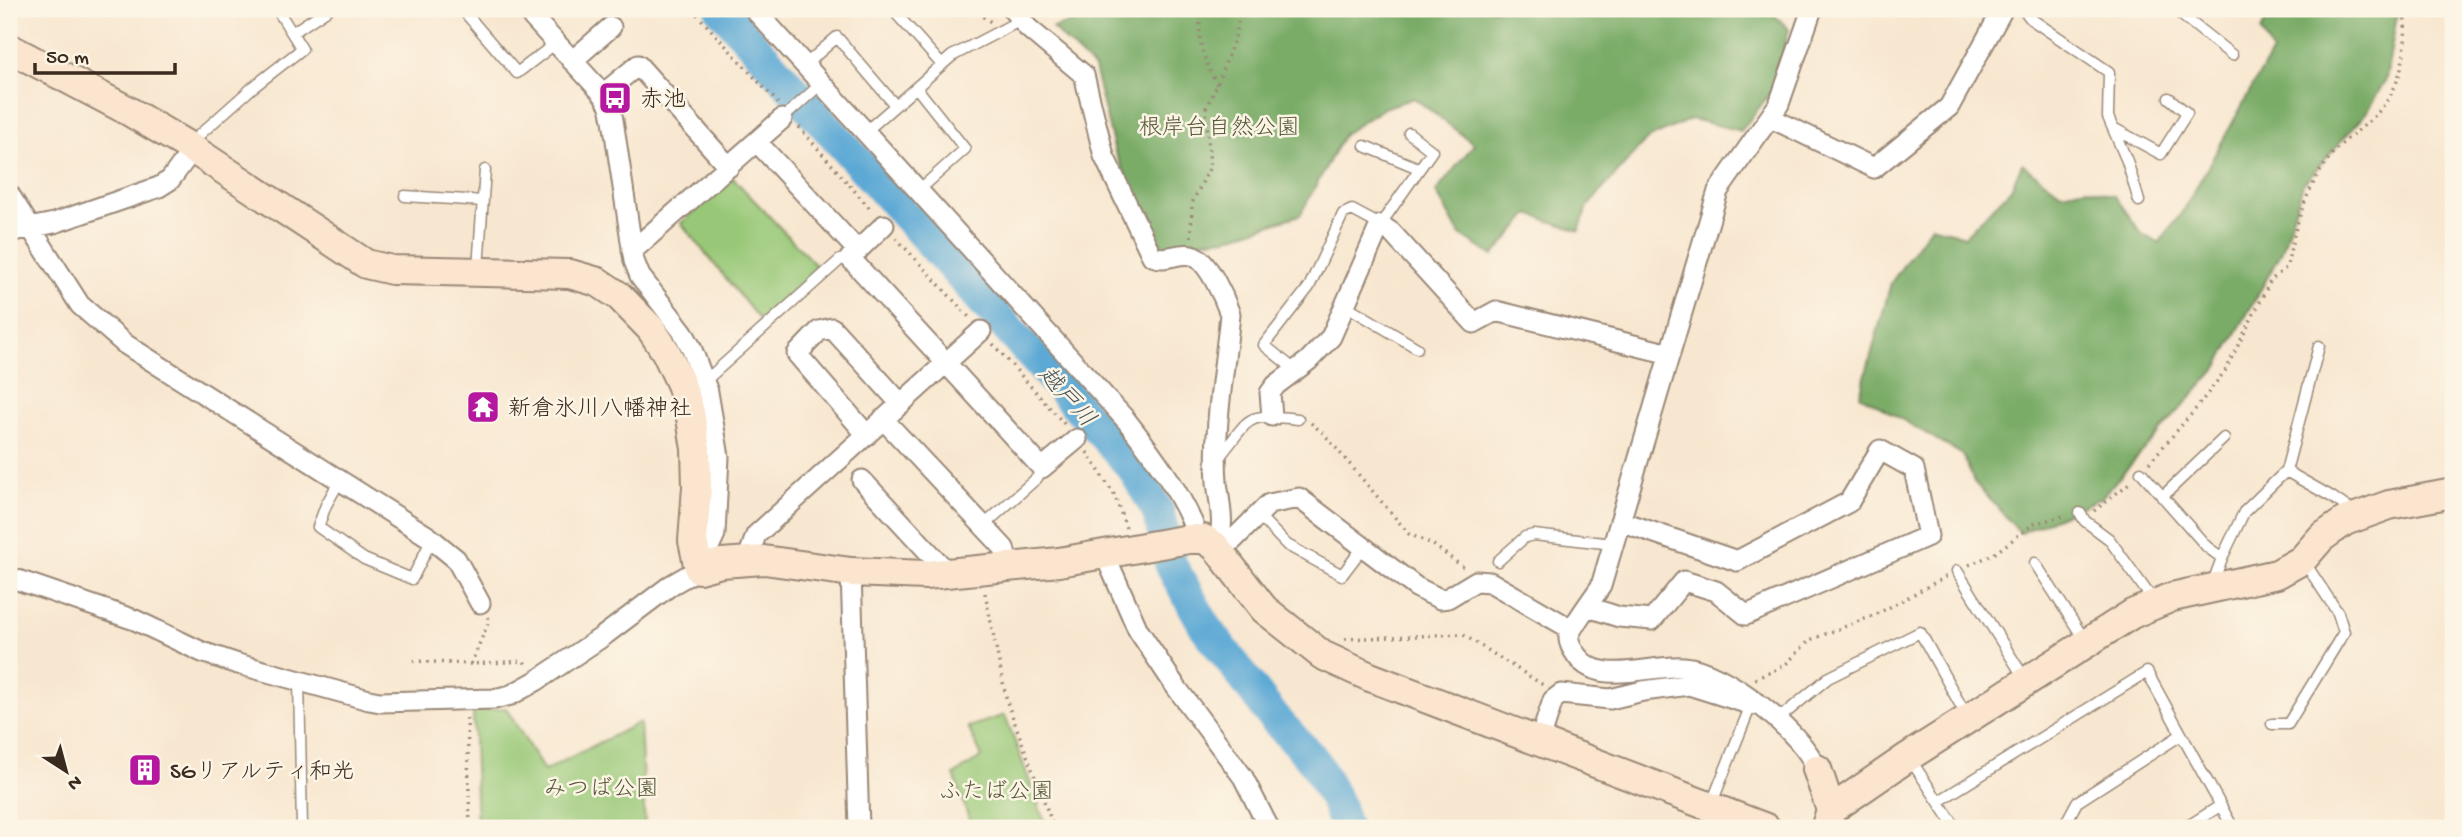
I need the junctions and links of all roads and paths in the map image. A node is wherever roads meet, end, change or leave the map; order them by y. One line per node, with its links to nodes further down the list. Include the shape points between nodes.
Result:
1 (277, 9): 18 (lane)
2 (328, 9): 18 (lane)
3 (462, 9): 19 (lane, via 517,72)
4 (525, 9): 19 (street)
5 (754, 9): 23 (street)
6 (892, 9): 24 (lane)
7 (971, 9): 17 (path, via 988,18)
8 (1201, 9): 25 (path, via 1202,56)
9 (1241, 9): 25 (path)
10 (1812, 9): 32 (street)
11 (2003, 9): 32 (street, via 1949,107 1874,168)
12 (2023, 9): 33 (lane, via 2109,72 2108,117)
13 (2174, 9): 21 (lane)
14 (2404, 9): 73 (path, via 2406,51 2390,95 2317,176 2287,267 2271,280 2225,371)
15 (1017, 14): 17 (lane); 53 (street, via 1084,75 1104,156 1152,256 1160,260)
16 (611, 27): 22 (street)
17 (998, 32): 24 (lane)
18 (292, 33): 38 (lane, via 302,49 252,88)
19 (556, 43): 22 (street)
20 (9, 48): 38 (street)
21 (2232, 55)
22 (572, 61): 28 (street)
23 (806, 64): 26 (street); 30 (lane, via 837,37)
24 (942, 65): 27 (lane)
25 (1217, 85): 53 (path, via 1206,108 1210,167 1192,203)
26 (819, 86): 31 (lane); 34 (street)
27 (916, 88): 30 (lane); 42 (lane, via 965,149)
28 (603, 94): 39 (street, via 638,65); 51 (street, via 613,120)
29 (2169, 98): 33 (lane, via 2187,113 2161,154)
30 (895, 105): 34 (lane)
31 (788, 114): 36 (street)
32 (1771, 118): 59 (street, via 1718,191)
33 (2113, 128): 46 (lane)
34 (865, 132): 42 (street)
35 (1409, 133): 40 (lane, via 1432,151)
36 (757, 142): 39 (street); 52 (street)
37 (1365, 146): 40 (lane)
38 (190, 147): 49 (street, via 170,180 159,187); 54 (street, via 366,264 393,270)
39 (729, 167): 51 (street)
40 (1418, 168): 48 (lane)
41 (485, 170): 45 (lane)
42 (918, 191): 84 (street, via 1126,420 1160,463)
43 (9, 194): 49 (street)
44 (405, 196): 45 (lane)
45 (483, 201): 54 (lane)
46 (2139, 201)
47 (884, 225): 52 (street); 56 (path)
48 (1380, 225): 55 (street); 59 (street, via 1474,323 1496,311); 61 (lane, via 1352,210 1343,214 1309,287 1264,345)
49 (32, 228): 50 (street); 74 (street, via 80,305 125,344)
50 (9, 232)
51 (632, 250): 62 (street, via 640,276 683,332)
52 (854, 254): 60 (street); 62 (lane, via 840,260)
53 (1191, 255): 70 (street, via 1203,261 1230,314)
54 (478, 272): 94 (street, via 569,274 598,282 651,329 676,373 690,412 696,449 694,541)
55 (1345, 305): 58 (lane); 61 (street, via 1331,337)
56 (981, 331): 60 (street); 69 (path)
57 (2319, 346): 72 (lane)
58 (1417, 348)
59 (1670, 354): 81 (street)
60 (944, 364): 63 (street); 71 (street)
61 (1295, 370): 64 (street, via 1270,393)
62 (705, 381): 94 (street, via 719,457 715,534)
63 (901, 404): 65 (street); 67 (street, via 832,328 820,331 797,354)
64 (1272, 416): 66 (lane); 70 (lane, via 1253,417 1240,427)
65 (883, 419): 67 (street); 82 (street)
66 (1298, 419): 100 (path, via 1317,426 1409,534 1432,544)
67 (867, 435): 90 (street, via 757,536)
68 (2224, 438): 77 (lane)
69 (1077, 439): 71 (street); 87 (path, via 1115,496 1125,520)
70 (1216, 461): 84 (street, via 1220,540)
71 (1042, 468): 82 (lane, via 1037,478)
72 (2286, 471): 80 (lane); 88 (lane, via 2245,512)
73 (2141, 472): 77 (lane); 78 (path, via 2104,505 2089,514)
74 (340, 480): 83 (street); 83 (lane, via 318,527 363,559 412,579)
75 (862, 480): 98 (street)
76 (2453, 493): 80 (street)
77 (2162, 496): 88 (lane)
78 (2080, 513): 96 (path, via 2033,524 1994,554); 103 (lane, via 2109,539)
79 (1258, 515): 84 (street, via 1233,540); 86 (street, via 1269,504 1299,498); 86 (lane, via 1287,545 1342,575)
80 (2358, 515): 89 (street, via 2321,538)
81 (1620, 521): 85 (street); 104 (street, via 1737,561 1849,502 1880,450 1914,469 1928,536 1746,615 1716,591 1684,581 1652,620 1619,617)
82 (983, 526): 93 (street, via 1004,548)
83 (432, 539): 102 (street, via 456,559)
84 (1201, 542): 87 (street); 120 (street, via 1264,609 1322,655)
85 (1613, 544): 91 (lane, via 1534,535 1525,537); 104 (street, via 1601,586)
86 (1364, 546): 100 (street, via 1416,587 1440,598)
87 (1125, 551): 93 (street); 131 (street, via 1138,630 1243,777)
88 (2221, 558): 101 (lane)
89 (2302, 560): 101 (street, via 2277,574); 118 (lane, via 2338,613 2344,632 2288,724)
90 (747, 561): 94 (street); 97 (street)
91 (1498, 561)
92 (2035, 563): 107 (lane)
93 (1009, 567): 95 (street)
94 (699, 569): 115 (street, via 520,691 494,699)
95 (980, 570): 98 (street); 130 (path, via 1007,702)
96 (1957, 571): 112 (lane); 113 (path, via 1875,615 1810,640 1785,665)
97 (851, 572): 98 (street); 129 (street)
98 (948, 573)
99 (9, 577): 111 (street, via 135,620 202,652)
100 (1476, 581): 105 (street, via 1490,582)
101 (2217, 586): 103 (street)
102 (480, 603): 110 (path, via 489,621)
103 (2155, 603): 107 (street)
104 (1588, 607): 105 (street)
105 (1572, 629): 113 (street, via 1572,649 1591,669 1606,673 1685,667)
106 (1341, 639): 114 (path, via 1462,634)
107 (2087, 643): 112 (street)
108 (412, 661): 110 (path)
109 (524, 661): 110 (path)
110 (471, 664)
111 (299, 681): 115 (street, via 380,702); 127 (lane)
112 (2027, 682): 117 (street)
113 (1736, 686): 116 (street)
114 (1561, 694): 116 (street, via 1610,699 1689,685); 120 (street, via 1553,700)
115 (466, 699): 128 (path)
116 (1764, 712): 117 (lane, via 1920,632); 122 (street, via 1799,741); 124 (lane)
117 (1968, 719): 121 (street)
118 (2272, 723)
119 (2181, 735): 123 (lane, via 2147,672); 125 (lane); 134 (lane, via 2077,802)
120 (1539, 743): 124 (street)
121 (1908, 757): 123 (lane); 126 (street)
122 (1817, 769): 126 (street)
123 (1939, 802): 133 (lane)
124 (1710, 806): 132 (street)
125 (2220, 806): 135 (lane); 136 (lane)
126 (1828, 819)
127 (302, 828)
128 (470, 828)
129 (859, 828)
130 (1055, 828)
131 (1269, 828)
132 (1766, 828)
133 (1956, 828)
134 (2063, 828)
135 (2185, 828)
136 (2232, 828)

